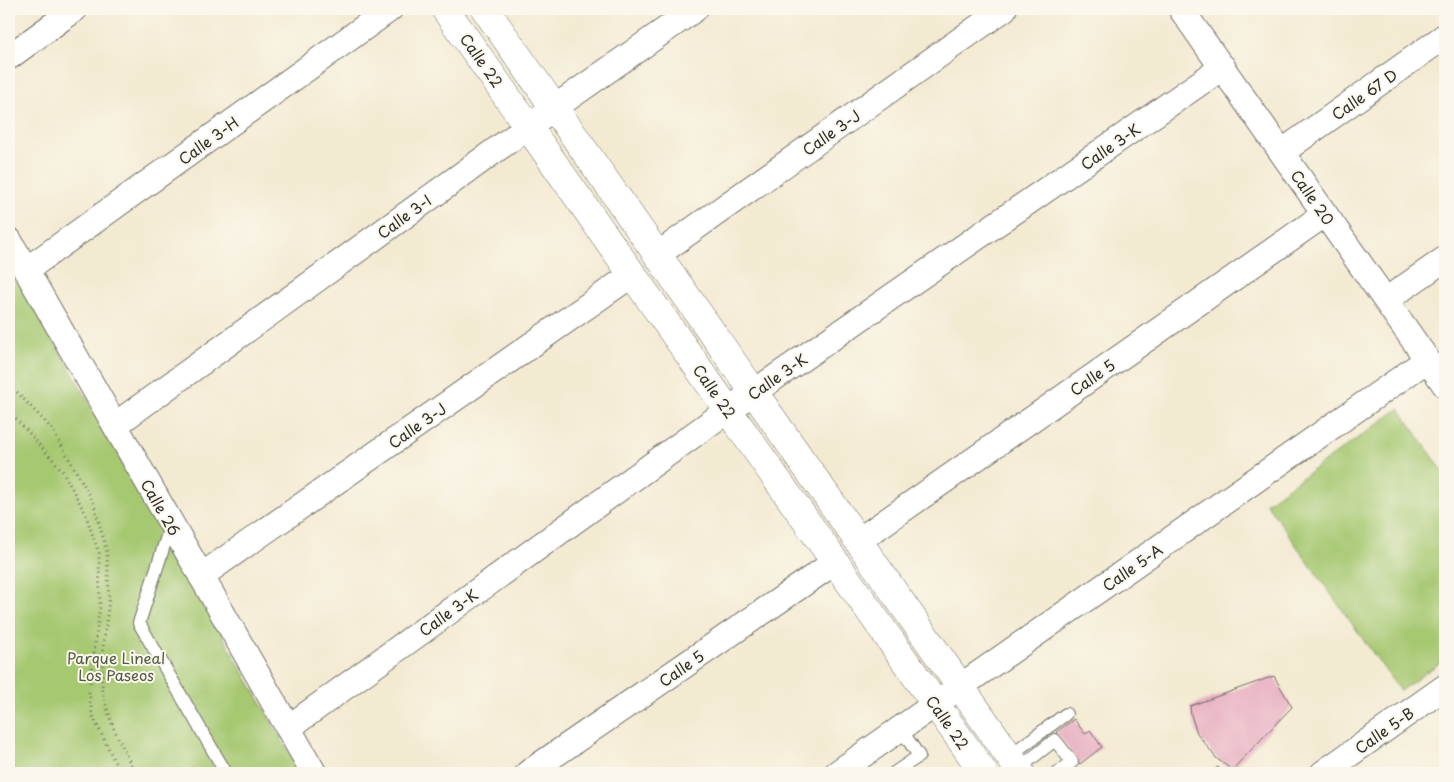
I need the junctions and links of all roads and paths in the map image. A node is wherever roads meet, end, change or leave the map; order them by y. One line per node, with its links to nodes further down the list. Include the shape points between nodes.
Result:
1 (75, 9): 9 (street)
2 (390, 9): 18 (street, Calle 3-H)
3 (445, 9): 12 (street, Calle 22)
4 (484, 9): 11 (street, Calle 22)
5 (695, 9): 11 (street, Calle 3-I)
6 (1004, 9): 16 (street, Calle 3-J)
7 (1184, 10): 10 (street, Calle 20)
8 (1445, 36): 13 (street, Calle 67 D)
9 (9, 57)
10 (1223, 68): 13 (street, Calle 20); 24 (street, Calle 3-K)
11 (554, 108): 12 (street, Calle 3-I); 16 (street, Calle 22)
12 (528, 126): 19 (street, Calle 22); 27 (street, Calle 3-I)
13 (1282, 152): 14 (street, Calle 20)
14 (1325, 214): 20 (street, Calle 20); 31 (street, Calle 5)
15 (9, 240): 18 (street, Calle 26)
16 (657, 255): 24 (street, Calle 22)
17 (1445, 258): 20 (street)
18 (26, 270): 27 (street, Calle 26)
19 (632, 274): 25 (street, Calle 22); 33 (street, Calle 3-J)
20 (1386, 300): 21 (street, Calle 20)
21 (1427, 360): 22 (street, Calle 20); 34 (street, Calle 5-A)
22 (1445, 385)
23 (9, 386): 44 (path, via 52,429 93,501 108,552 109,600 102,655 102,692 113,727)
24 (754, 392): 25 (street, Calle 3-K); 31 (street, Calle 22)
25 (728, 410): 32 (street, Calle 22); 38 (street, Calle 3-K)
26 (9, 411): 43 (path, via 62,470 85,513 99,553 100,605 89,692 92,714)
27 (115, 425): 30 (street, Calle 26)
28 (1445, 463): 29 (path)
29 (1445, 468)
30 (171, 524): 33 (street, Calle 26); 45 (lane, via 139,623)
31 (858, 541): 34 (street, Calle 22)
32 (835, 562): 36 (street, Calle 22); 47 (street, Calle 5)
33 (201, 576): 38 (street, Calle 26)
34 (960, 687): 36 (street, Calle 5-A); 41 (street, Calle 22)
35 (1445, 687): 52 (street, Calle 5-B)
36 (936, 704): 39 (street, Calle 5-A); 50 (street, Calle 22)
37 (1066, 714): 41 (lane)
38 (288, 728): 46 (street, Calle 26)
39 (900, 728): 48 (street, Calle 5-A); 49 (lane, via 919,756)
40 (9, 754): 42 (path)
41 (1016, 766): 51 (lane, via 1055,740 1072,762)
42 (20, 773)
43 (120, 773)
44 (135, 773)
45 (226, 773)
46 (314, 773)
47 (528, 773)
48 (836, 773)
49 (894, 773)
50 (984, 773)
51 (1058, 773)
52 (1323, 773)

